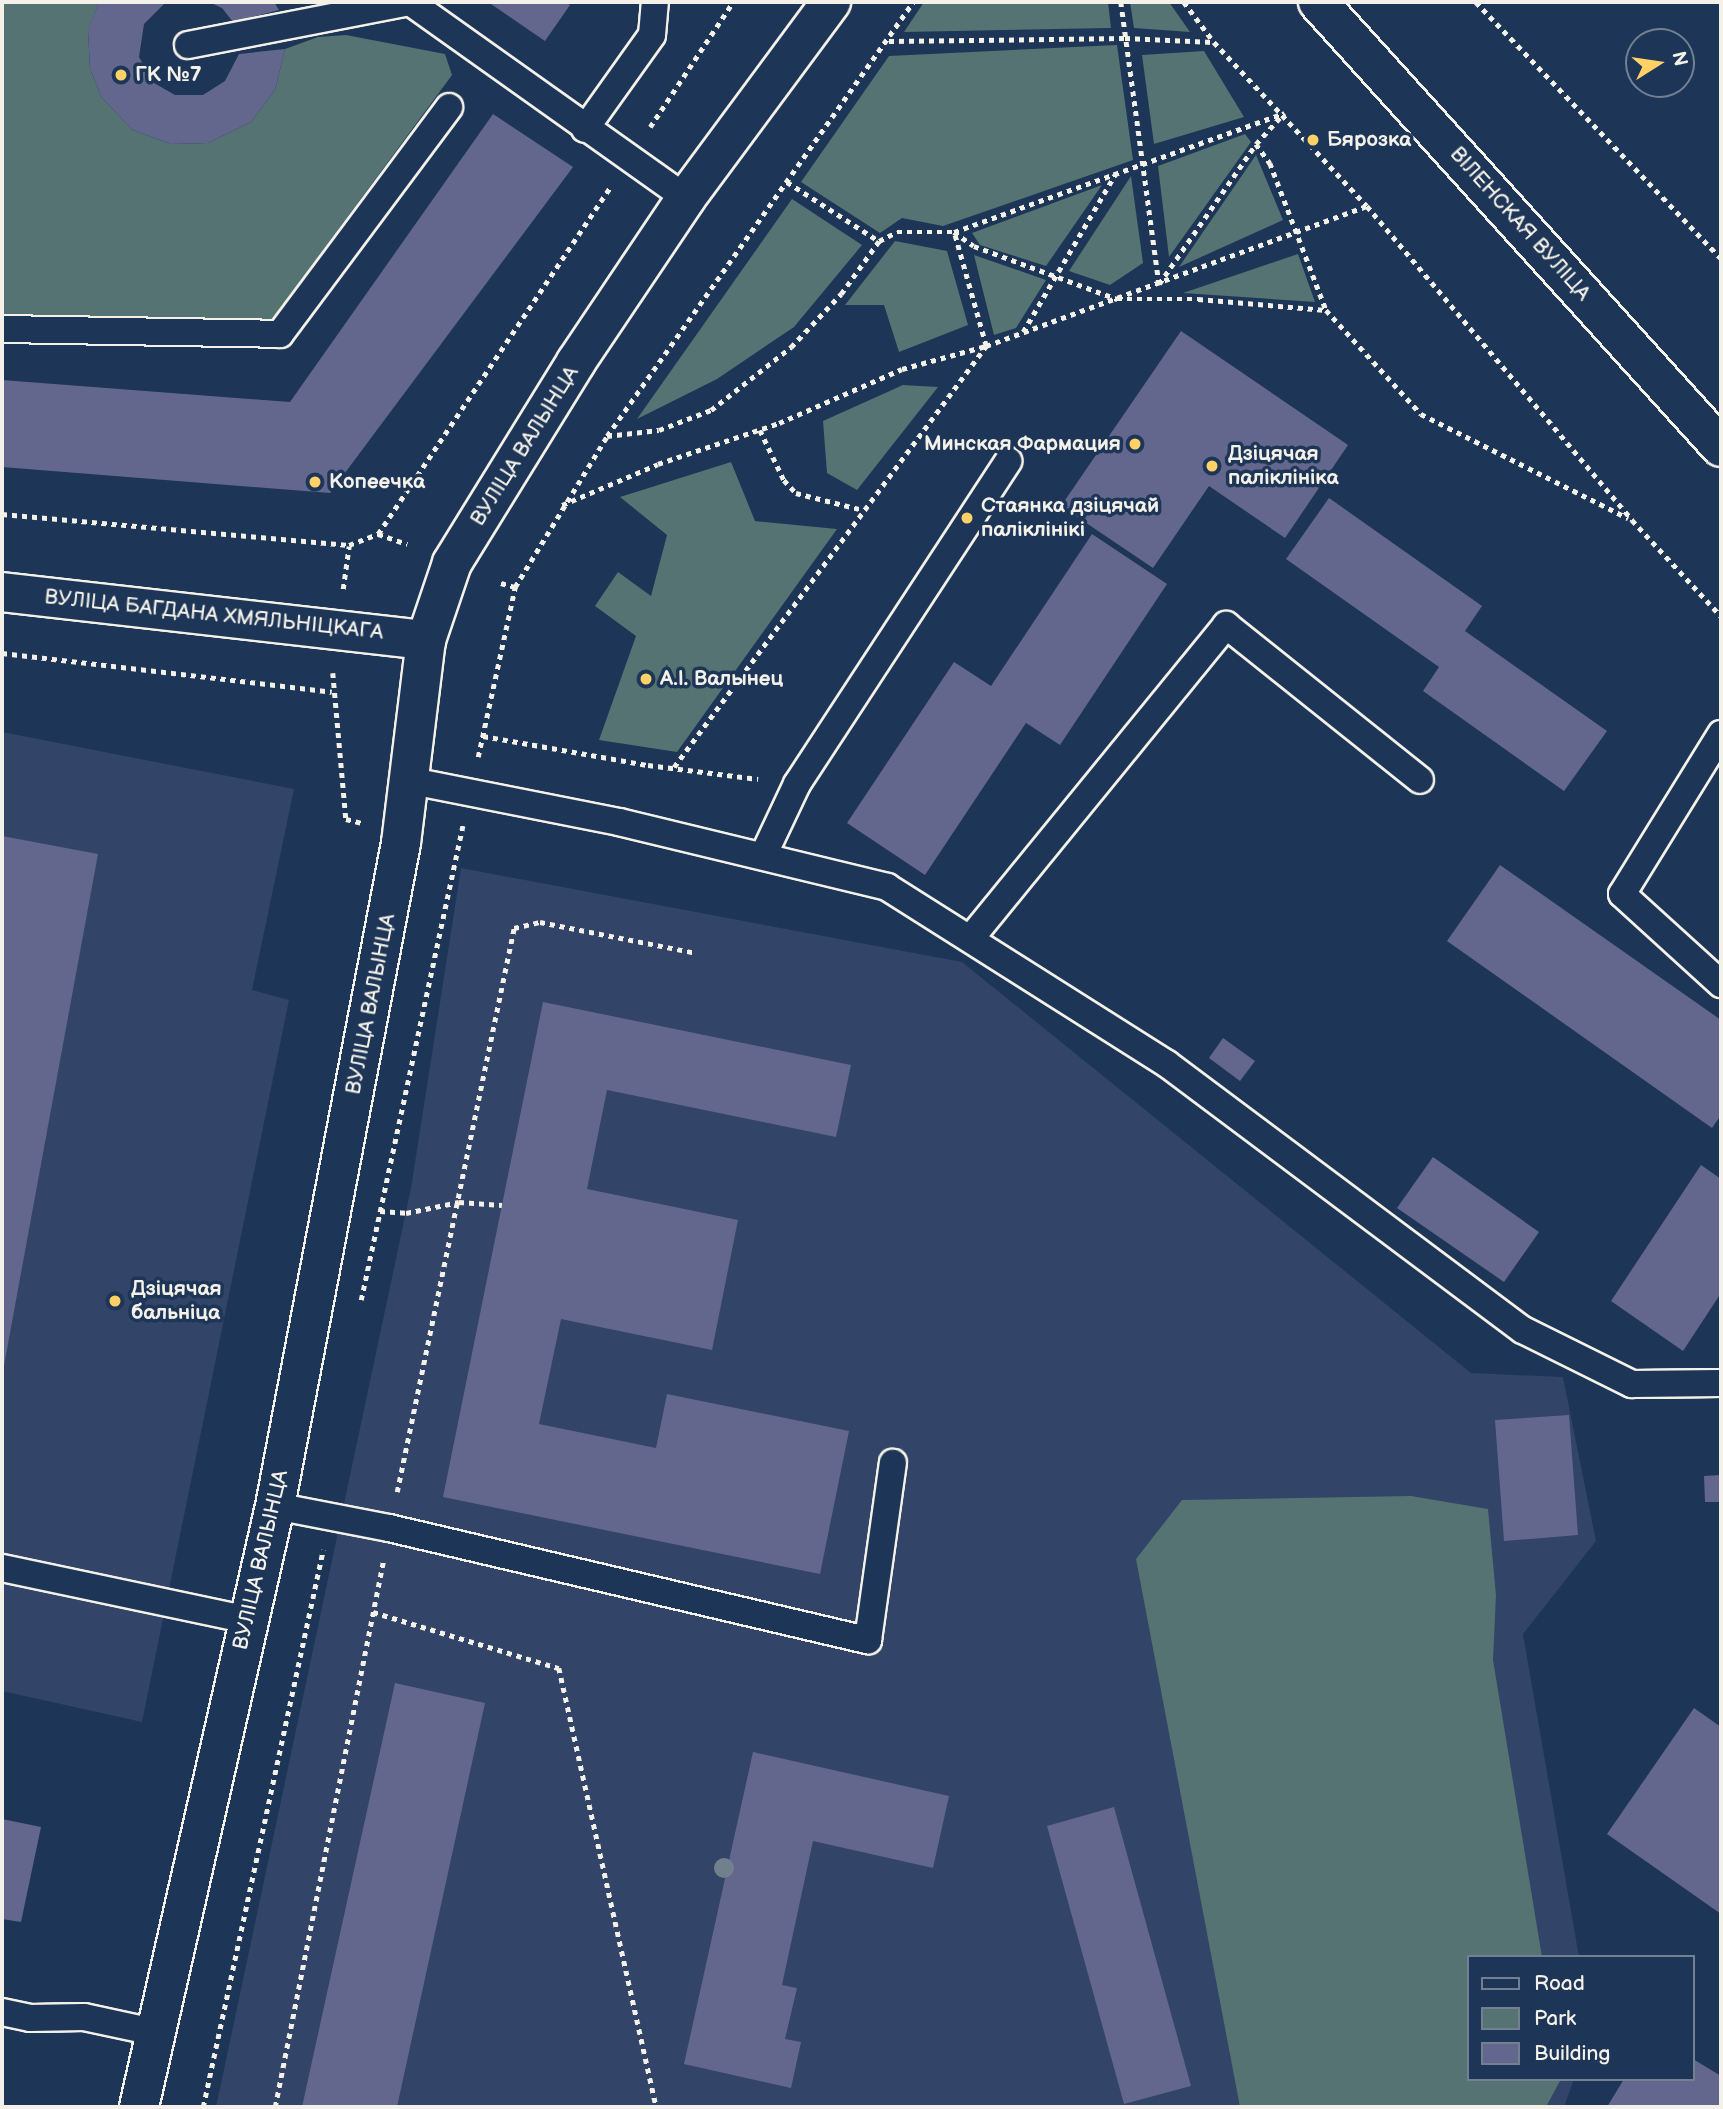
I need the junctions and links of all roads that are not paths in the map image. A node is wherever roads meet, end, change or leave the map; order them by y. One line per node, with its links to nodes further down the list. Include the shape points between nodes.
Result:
1 (410, 2): 5 (lane); 7 (lane)
2 (655, 2): 7 (lane, via 652,35)
3 (831, 2): 8 (street, ВУЛІЦА ВАЛЫНЦА)
4 (1318, 2): 10 (street, ВІЛЕНСКАЯ ВУЛІЦА)
5 (188, 45)
6 (449, 107): 9 (lane, via 279,334)
7 (585, 129): 8 (lane)
8 (686, 198): 13 (street, ВУЛІЦА ВАЛЫНЦА, via 576,362 452,563)
9 (2, 329)
10 (1721, 446)
11 (1008, 461): 17 (lane, via 797,784)
12 (2, 592): 13 (street, ВУЛІЦА БАГДАНА ХМЯЛЬНІЦКАГА)
13 (426, 640): 16 (street, ВУЛІЦА ВАЛЫНЦА)
14 (1721, 734): 19 (lane, via 1622,894)
15 (1420, 780): 18 (lane, via 1226,625)
16 (412, 781): 17 (lane); 22 (street, ВУЛІЦА ВАЛЫНЦА)
17 (764, 856): 18 (lane, via 887,887)
18 (971, 938): 20 (lane, via 1167,1064 1523,1330 1632,1384)
19 (1721, 984)
20 (1721, 1383)
21 (893, 1463): 22 (lane, via 868,1640 389,1528)
22 (275, 1506): 24 (street, ВУЛІЦА ВАЛЫНЦА)
23 (2, 1568): 24 (lane)
24 (248, 1620): 26 (street, ВУЛІЦА ВАЛЫНЦА)
25 (2, 2012): 26 (lane, via 30,2018 84,2017)
26 (154, 2032): 27 (street, ВУЛІЦА ВАЛЫНЦА)
27 (139, 2107)

